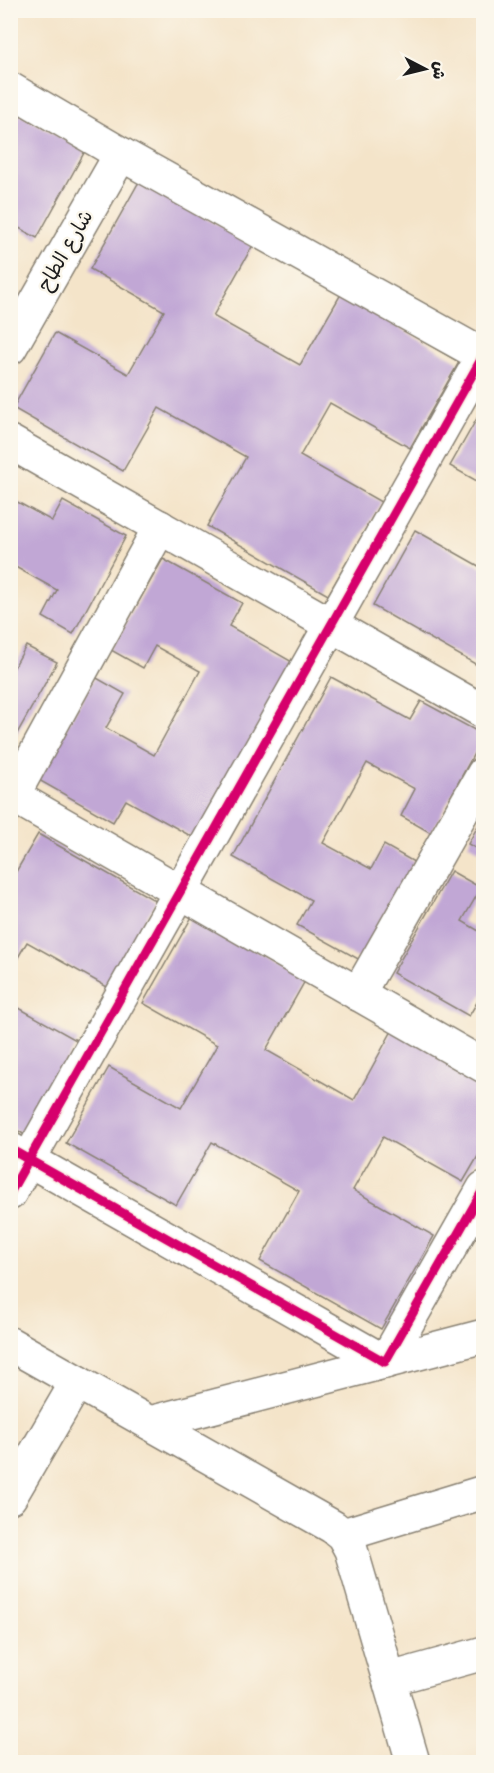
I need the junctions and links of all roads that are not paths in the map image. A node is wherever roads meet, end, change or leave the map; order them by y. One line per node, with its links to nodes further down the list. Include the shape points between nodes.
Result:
1 (10, 89): 2 (street)
2 (122, 154): 3 (street, شارع الطاح); 4 (street)
3 (10, 348)
4 (483, 356): 7 (street)
5 (10, 442): 6 (street)
6 (160, 527): 7 (street); 10 (street)
7 (331, 625): 8 (street); 11 (street)
8 (483, 712)
9 (483, 773): 12 (street)
10 (12, 795): 11 (street)
11 (180, 892): 12 (street); 14 (street)
12 (358, 994): 13 (street)
13 (483, 1066)
14 (20, 1155): 16 (street); 19 (street)
15 (483, 1188): 19 (street)
16 (10, 1193)
17 (483, 1336): 19 (street)
18 (10, 1344): 20 (street)
19 (385, 1362): 21 (street)
20 (78, 1382): 21 (street); 23 (street)
21 (150, 1423): 24 (street)
22 (483, 1492): 24 (street)
23 (10, 1497)
24 (343, 1535): 26 (street)
25 (483, 1653): 26 (street)
26 (390, 1679): 27 (street)
27 (413, 1762)

